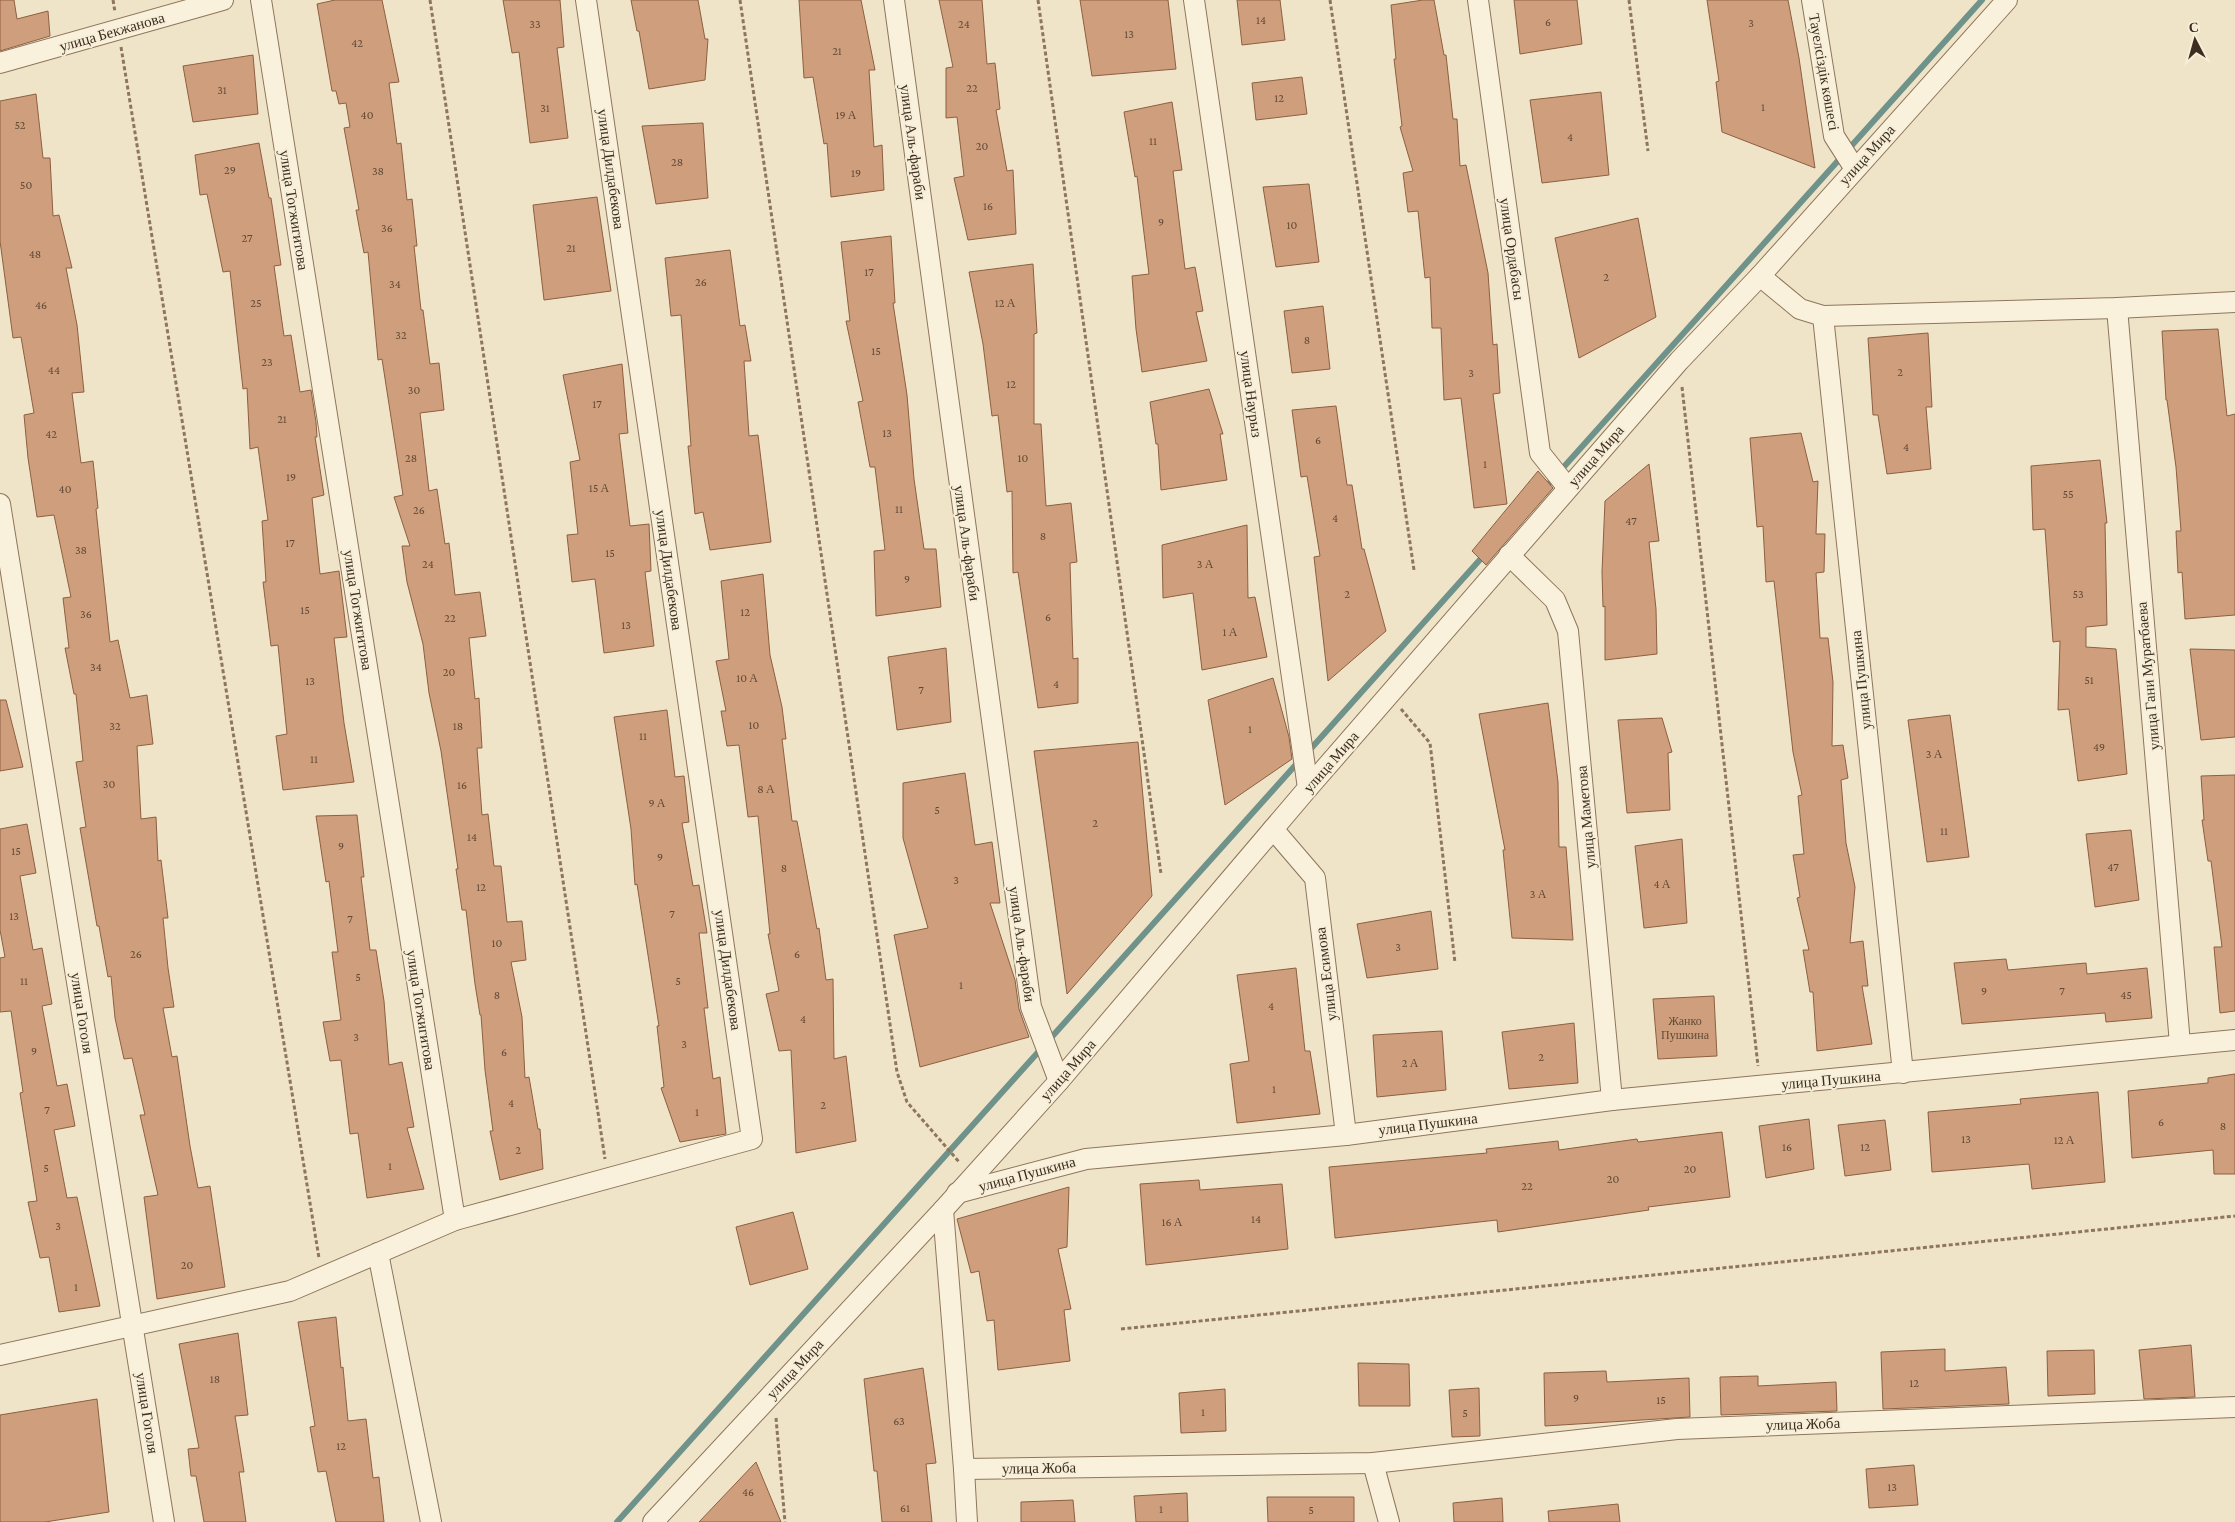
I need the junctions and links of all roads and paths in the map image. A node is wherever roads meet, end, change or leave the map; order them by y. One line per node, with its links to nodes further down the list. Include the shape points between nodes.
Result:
1 (113, 0): 15 (path)
2 (224, 0): 15 (street, улица Бекжанова)
3 (261, 0): 45 (street, улица Тогжигитова)
4 (430, 0): 41 (path)
5 (586, 0): 41 (street, улица Дилдабекова, via 752,1139)
6 (740, 0): 40 (path, via 897,1072 907,1102)
7 (894, 0): 36 (street, улица Аль-фараби, via 1031,1007)
8 (1038, 0): 31 (path)
9 (1194, 0): 29 (street, улица Наурыз)
10 (1330, 0): 27 (path)
11 (1478, 0): 24 (street, улица Ордабасы, via 1540,453)
12 (1629, 0): 17 (path)
13 (1812, 0): 18 (street, Тауелсіздік көшесі, via 1834,136)
14 (2007, 0): 18 (street, улица Мира)
15 (118, 30): 16 (street, улица Бекжанова); 47 (path)
16 (0, 63)
17 (1648, 151)
18 (1855, 168): 19 (street, улица Мира)
19 (1760, 276): 22 (street, via 1800,309); 23 (street, улица Мира)
20 (2235, 302): 21 (street)
21 (2117, 308): 22 (street); 34 (street, улица Гани Муратбаева)
22 (1823, 316): 35 (street, улица Пушкина)
23 (1679, 361): 24 (street, улица Мира); 37 (path)
24 (1568, 488): 26 (street, улица Мира)
25 (0, 504): 48 (street, улица Гоголя)
26 (1510, 555): 28 (street, улица Мира); 38 (street, улица Маметова, via 1555,600 1568,632)
27 (1414, 570)
28 (1389, 695): 29 (street, улица Мира); 32 (path, via 1430,743)
29 (1308, 788): 30 (street, улица Мира)
30 (1273, 829): 36 (street, улица Мира); 39 (street, улица Есимова, via 1315,878)
31 (1161, 874)
32 (1455, 962)
33 (2235, 1040): 34 (street, улица Пушкина)
34 (2180, 1044): 35 (street, улица Пушкина)
35 (1903, 1073): 37 (street, улица Пушкина)
36 (1059, 1081): 40 (street, улица Мира)
37 (1761, 1086): 38 (street, улица Пушкина)
38 (1612, 1100): 39 (street, улица Пушкина)
39 (1346, 1134): 42 (street, улица Пушкина, via 1086,1159)
40 (972, 1176): 42 (street, улица Мира)
41 (608, 1178): 45 (street)
42 (957, 1193): 43 (street, улица Мира)
43 (943, 1210): 51 (street, улица Мира); 54 (street)
44 (2235, 1216): 49 (path)
45 (455, 1220): 46 (street)
46 (378, 1253): 47 (street); 56 (street)
47 (322, 1277): 48 (street, via 290,1291)
48 (133, 1327): 50 (street); 55 (street, улица Гоголя)
49 (1121, 1329)
50 (0, 1355)
51 (774, 1392): 57 (street, улица Мира); 58 (path)
52 (2235, 1407): 53 (street, улица Жоба, via 1677,1429)
53 (1374, 1463): 54 (street, улица Жоба); 60 (street)
54 (964, 1469): 59 (street)
55 (164, 1522)
56 (431, 1522)
57 (653, 1522)
58 (785, 1522)
59 (967, 1522)
60 (1389, 1522)

